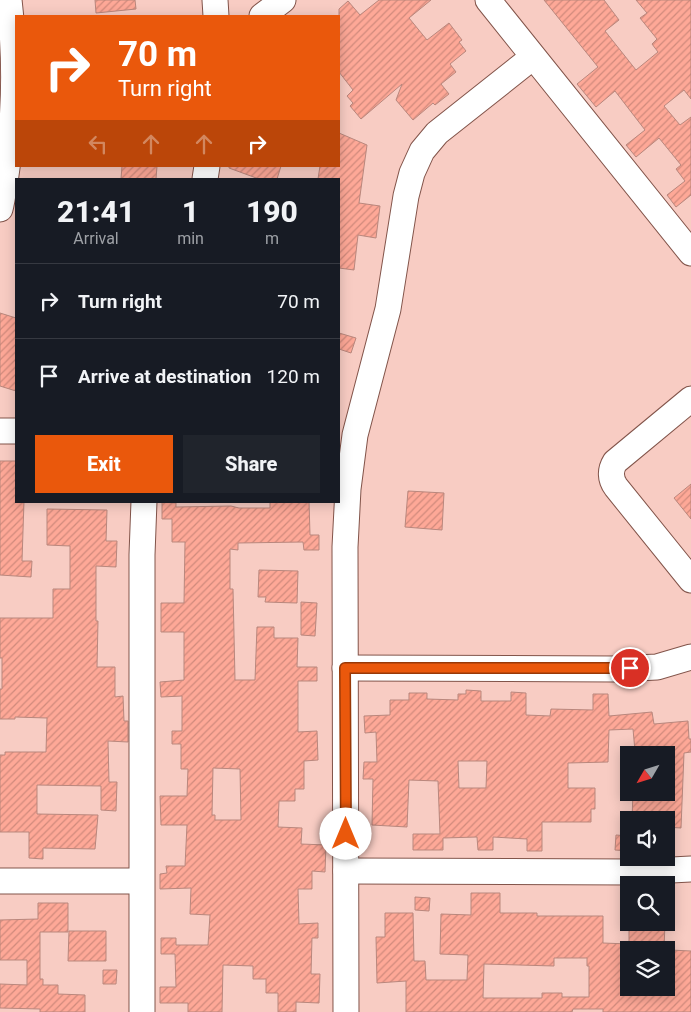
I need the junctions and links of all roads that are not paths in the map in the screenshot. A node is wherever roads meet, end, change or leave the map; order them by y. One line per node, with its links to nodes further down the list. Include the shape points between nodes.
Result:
1 (9, 0): 8 (street, via 14,86 11,146)
2 (215, 0): 5 (street)
3 (283, 0): 6 (street)
4 (488, 0): 7 (street)
5 (216, 15)
6 (263, 15)
7 (533, 58): 9 (street); 13 (street, via 437,133 422,151 406,196 388,309)
8 (0, 209)
9 (691, 254)
10 (691, 399): 15 (street, via 616,462 611,477 616,488)
11 (0, 431): 12 (street)
12 (15, 432)
13 (347, 435): 17 (street)
14 (144, 503): 21 (street)
15 (691, 580)
16 (691, 657): 17 (street, via 657,667)
17 (345, 668): 19 (street)
18 (691, 869): 19 (street, via 633,872)
19 (346, 870): 23 (street)
20 (0, 881): 21 (street)
21 (141, 881): 22 (street)
22 (142, 1012)
23 (346, 1012)

